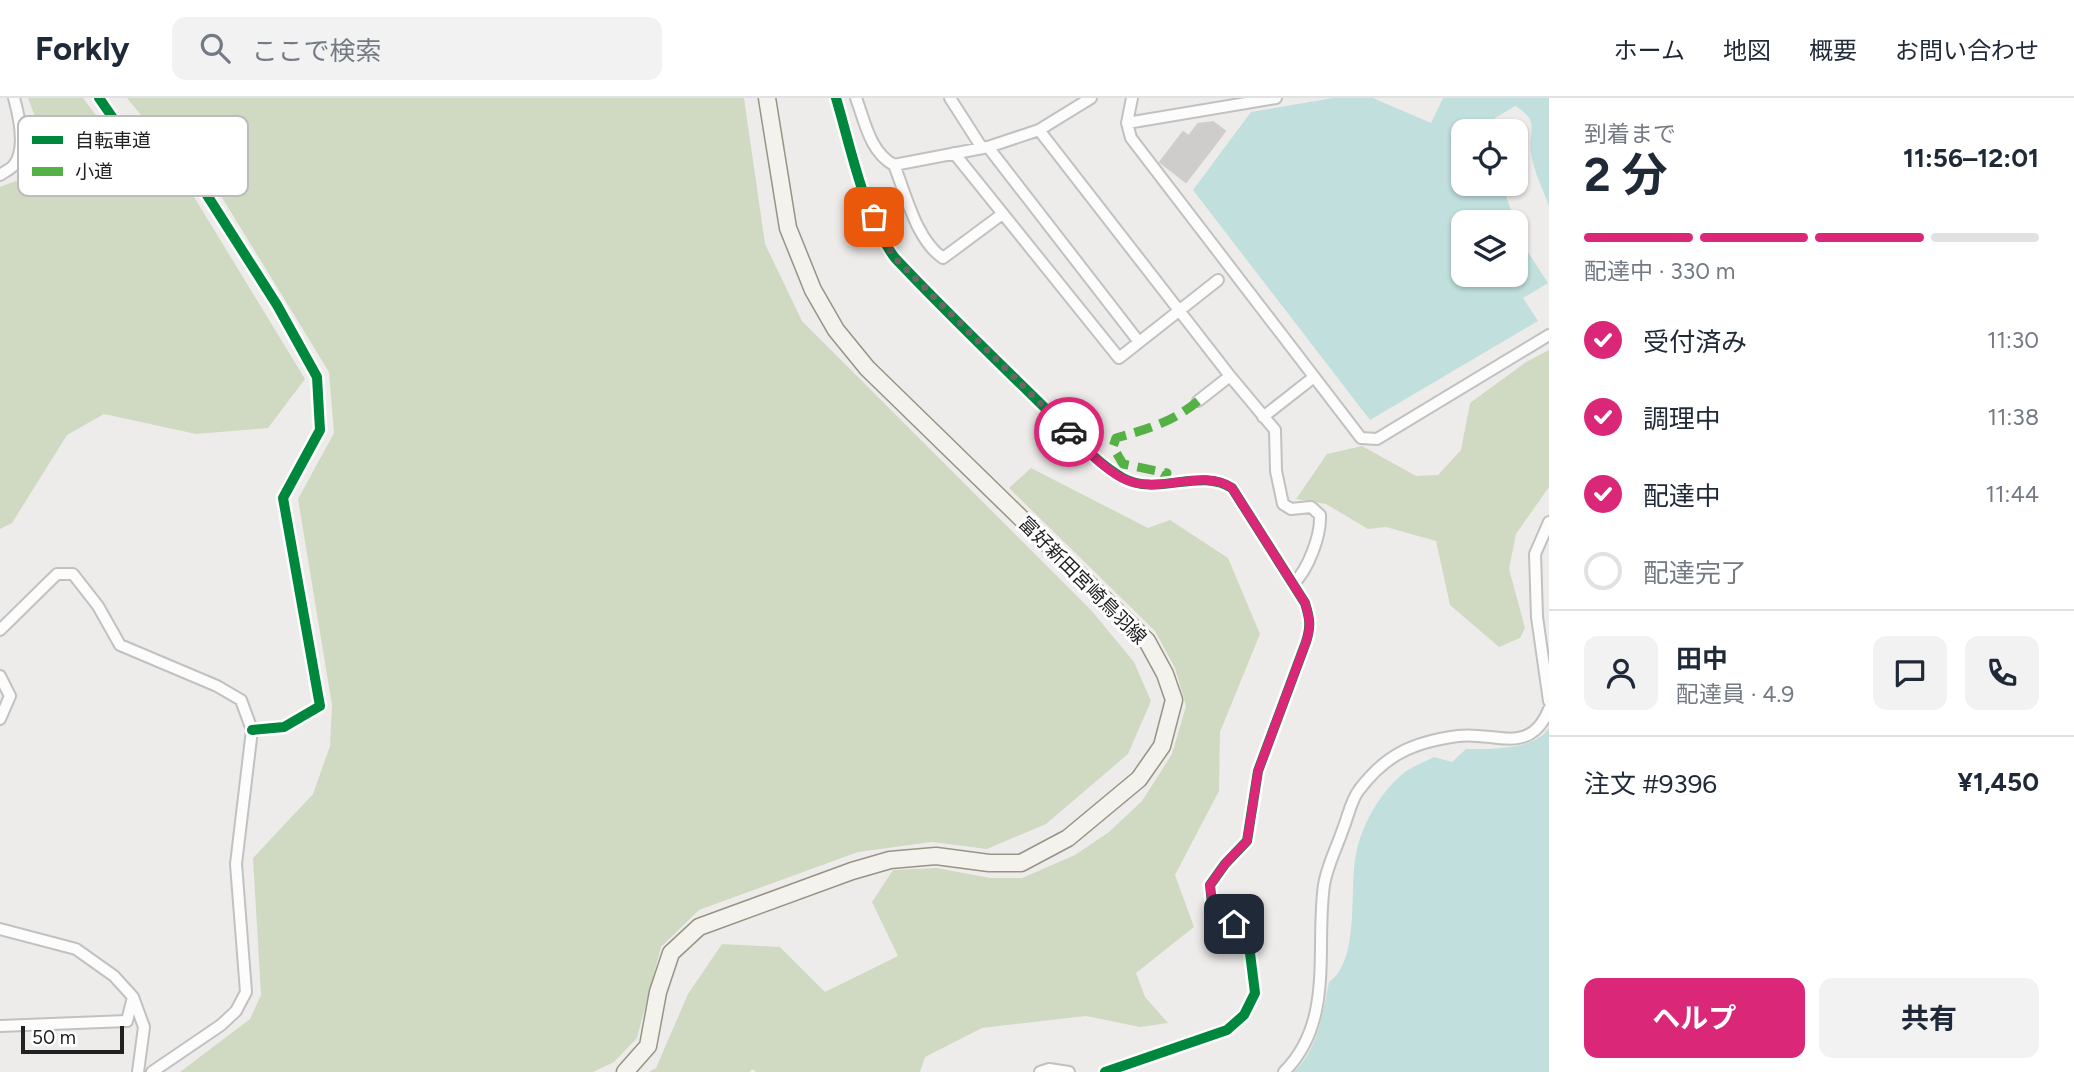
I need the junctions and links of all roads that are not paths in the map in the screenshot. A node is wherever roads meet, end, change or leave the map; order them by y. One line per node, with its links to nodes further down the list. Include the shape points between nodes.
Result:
1 (14, 98): 10 (street)
2 (99, 98): 11 (street)
3 (767, 98): 42 (main road, 富好新田宮崎鳥羽線, via 788,228 813,290 836,330 867,368 1147,641 1174,700 1162,746 1139,779 1068,838 1021,863 936,856 890,860 699,927 671,953 657,992 648,1046)
4 (836, 98): 30 (street, via 866,197 895,258 1098,460 1124,479 1160,485 1211,480 1232,488)
5 (856, 98): 17 (street, via 874,147)
6 (950, 98): 14 (street)
7 (1091, 98): 13 (street)
8 (1132, 98): 12 (street)
9 (1276, 98): 12 (street)
10 (19, 116)
11 (112, 116)
12 (1127, 123): 26 (street, via 1130,138 1147,163)
13 (1039, 130): 14 (street); 22 (street)
14 (985, 147): 15 (street); 24 (street)
15 (954, 153): 17 (street); 20 (street)
16 (18, 154): 18 (street, via 15,164)
17 (894, 165): 20 (street, via 923,233 943,258)
18 (0, 175)
19 (208, 196): 36 (street, via 317,377 320,430 283,498 320,706 284,727)
20 (1001, 215): 24 (street, via 1119,358)
21 (1218, 280): 22 (street)
22 (1179, 310): 24 (street); 25 (street)
23 (1549, 335): 26 (street, via 1377,439 1361,438)
24 (1139, 342)
25 (1230, 376): 27 (street); 28 (street)
26 (1314, 377): 28 (street)
27 (1198, 401)
28 (1263, 417): 30 (street, via 1275,430 1283,504 1291,509 1311,507 1320,515 1310,556)
29 (1549, 522): 33 (street, via 1535,554 1537,617)
30 (1293, 584): 45 (street, via 1311,625 1258,771 1247,841 1210,885 1212,904 1234,924 1250,953 1255,993 1244,1015 1227,1030)
31 (0, 631): 36 (street, via 57,574 72,575 99,606 120,645 241,700)
32 (0, 676): 35 (street, via 10,696)
33 (1549, 701)
34 (1549, 709): 46 (street, via 1542,726 1523,737 1461,736 1411,746 1381,763 1356,793 1324,883 1322,971 1312,1031)
35 (0, 719)
36 (252, 730): 41 (street, via 236,864 246,992 236,1011 221,1025)
37 (0, 929): 38 (street, via 76,949 114,976)
38 (133, 997): 39 (street, via 127,1021); 40 (street, via 144,1027)
39 (0, 1026)
40 (138, 1072)
41 (152, 1072)
42 (625, 1072)
43 (1040, 1072): 44 (street)
44 (1069, 1072)
45 (1105, 1072)
46 (1284, 1072)

